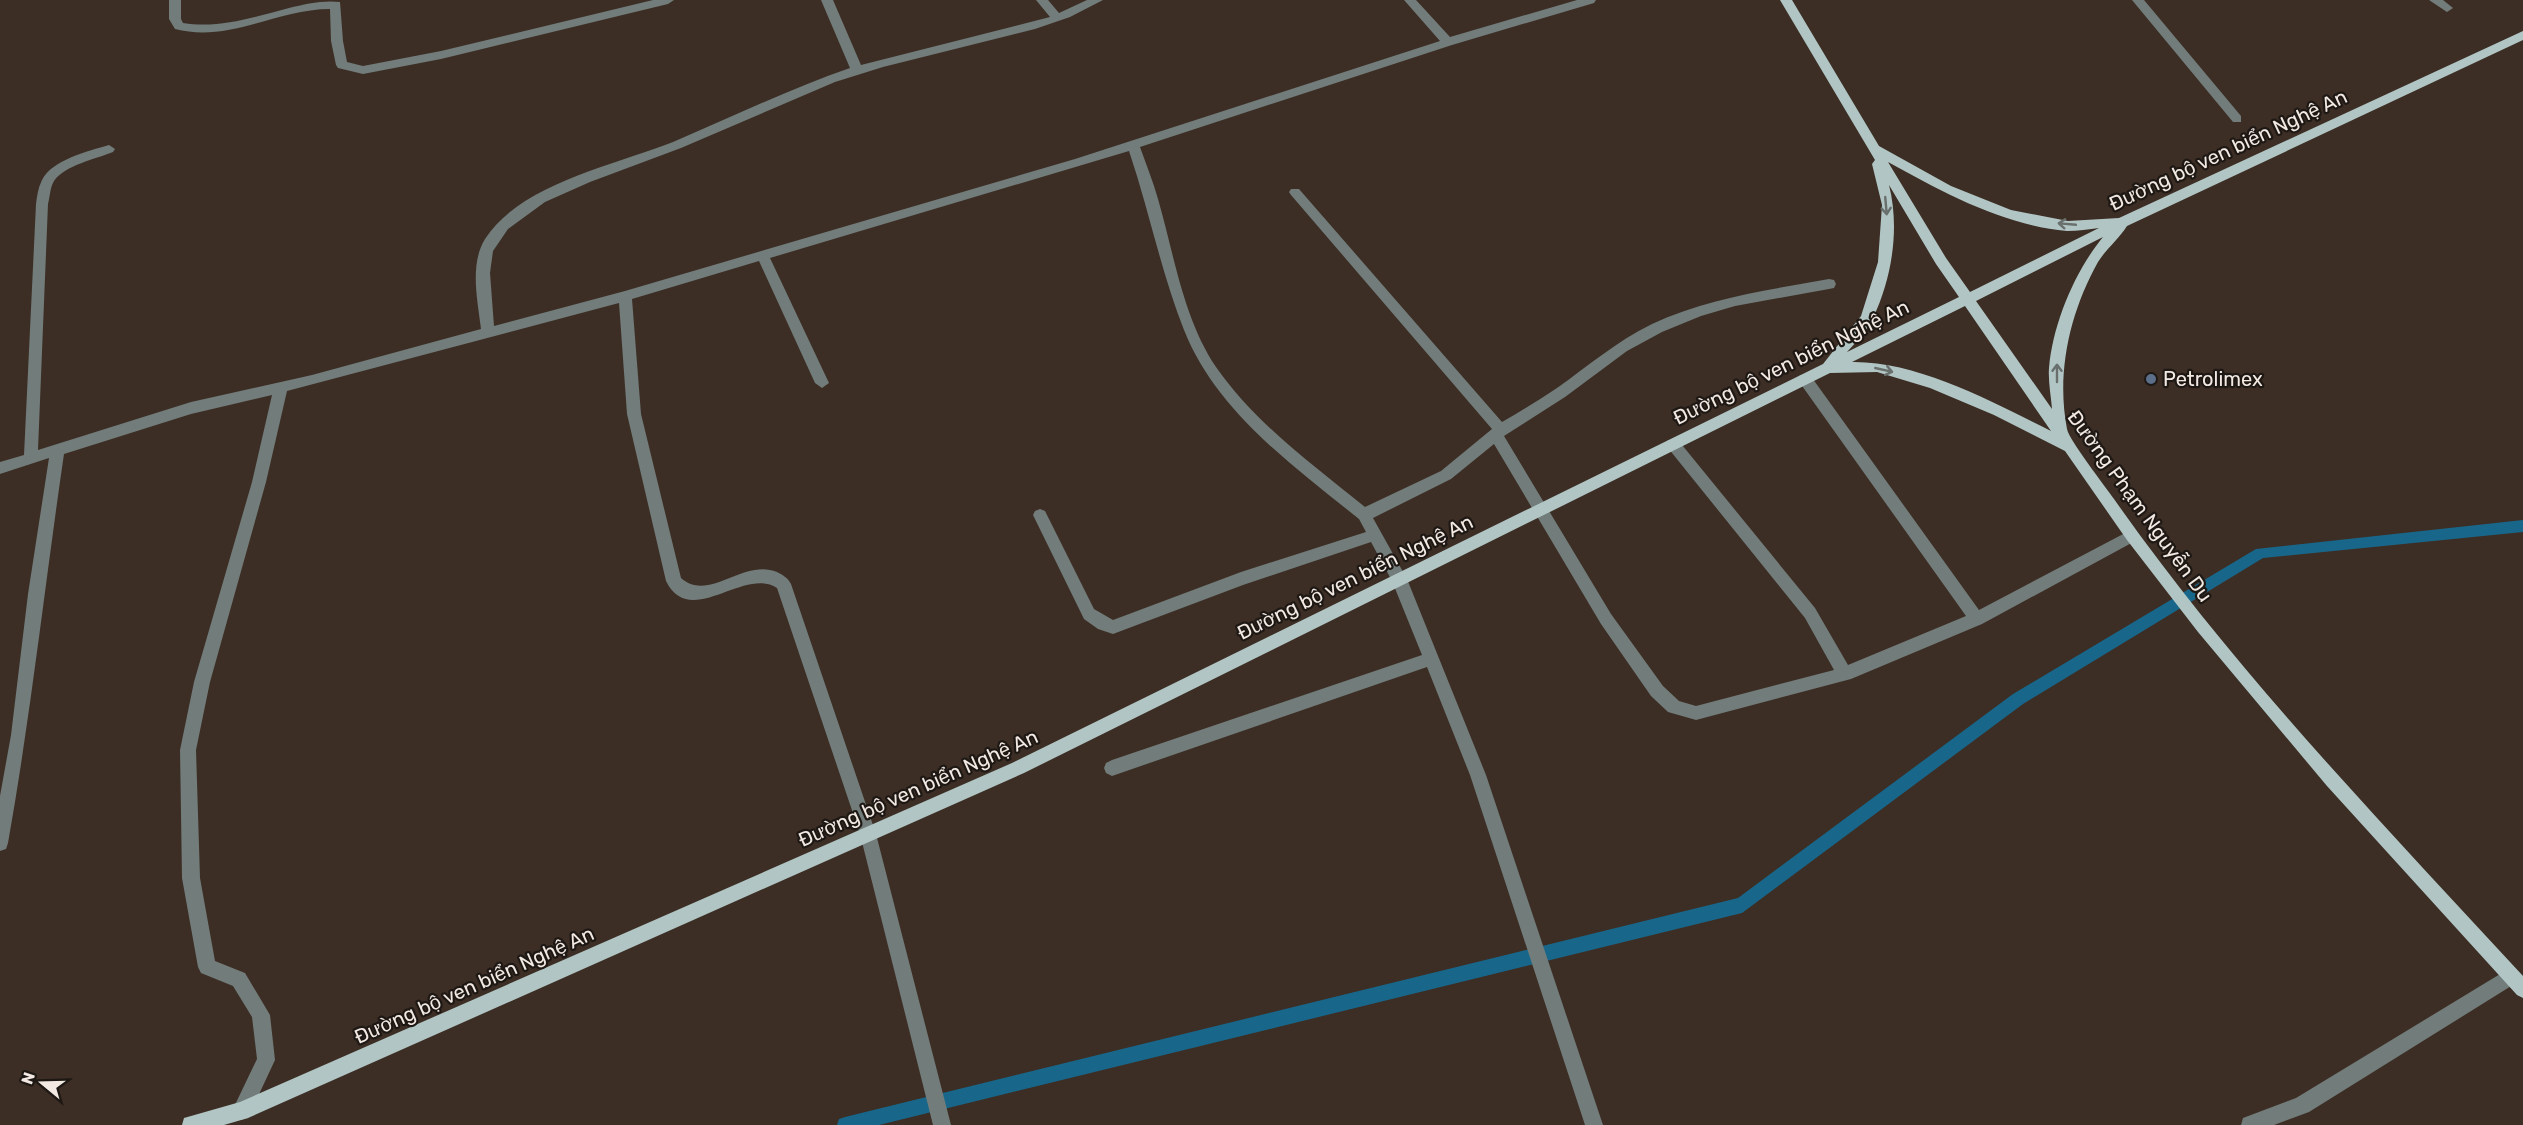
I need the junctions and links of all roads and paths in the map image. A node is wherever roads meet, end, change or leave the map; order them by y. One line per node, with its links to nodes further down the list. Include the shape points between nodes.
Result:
1 (175, 0): 11 (street, via 178,26 191,30 223,26 314,1 329,1 336,5 342,65 363,70 441,55)
2 (668, 0): 11 (street)
3 (827, 0): 16 (street)
4 (1042, 0): 13 (street)
5 (1096, 0): 13 (street)
6 (1410, 0): 15 (street)
7 (1590, 0): 15 (street)
8 (1786, 0): 20 (main road, Đường Phạm Nguyễn Du)
9 (2138, 0): 17 (street)
10 (2435, 0): 12 (street)
11 (631, 4)
12 (2447, 8)
13 (1057, 18): 16 (street)
14 (2523, 35): 22 (main road, Đường bộ ven biển Nghệ An)
15 (1448, 42): 18 (street)
16 (857, 70): 27 (street, via 768,103 690,141 556,192 520,210 499,228 488,245 483,265)
17 (2238, 119)
18 (1133, 144): 23 (street); 41 (street, via 1174,284 1191,332 1211,370 1249,416)
19 (109, 149): 37 (street, via 62,169 49,178 45,188)
20 (1875, 149): 22 (main road, one-way to 20, via 2068,225 2009,214 1947,189); 26 (main road, Đường Phạm Nguyễn Du); 28 (main road, one-way to 28, via 1888,205 1885,262 1867,318)
21 (1294, 192): 33 (street)
22 (2125, 221): 26 (main road, Đường bộ ven biển Nghệ An); 32 (main road, one-way to 22, via 2056,368 2070,305 2094,257)
23 (762, 255): 25 (street); 30 (street)
24 (1829, 284): 33 (street, via 1735,301 1657,328 1622,347)
25 (625, 296): 27 (street); 50 (street, via 634,414 674,581 689,594 704,593 760,574 783,584)
26 (1967, 299): 28 (main road, Đường bộ ven biển Nghệ An); 32 (main road, Đường Phạm Nguyễn Du)
27 (488, 331): 31 (street)
28 (1826, 368): 29 (main road, Đường bộ ven biển Nghệ An); 35 (main road, one-way to 35, via 1877,367 1934,384)
29 (1805, 379): 34 (main road, Đường bộ ven biển Nghệ An); 45 (street)
30 (822, 383)
31 (281, 387): 36 (street, via 191,408); 53 (street, via 259,482 202,682 188,750 191,878 207,967 239,978 261,1015 266,1060)
32 (2060, 432): 35 (main road, Đường Phạm Nguyễn Du)
33 (1499, 433): 39 (street); 41 (street, via 1446,475)
34 (1672, 444): 39 (main road, Đường bộ ven biển Nghệ An); 47 (street, via 1810,613)
35 (2070, 447): 43 (main road, Đường Phạm Nguyễn Du)
36 (58, 448): 37 (street); 49 (street, via 19,735)
37 (32, 457): 38 (street)
38 (0, 468)
39 (1540, 509): 44 (main road, Đường bộ ven biển Nghệ An); 47 (street, via 1606,619 1657,691 1674,707 1696,712)
40 (1040, 515): 42 (street, via 1089,614 1113,627)
41 (1364, 515): 42 (street)
42 (1375, 535): 44 (street)
43 (2132, 536): 45 (street); 52 (main road, Đường Phạm Nguyễn Du, via 2333,781)
44 (1399, 579): 46 (street); 50 (main road, Đường bộ ven biển Nghệ An, via 1018,768)
45 (1977, 620): 47 (street)
46 (1432, 658): 48 (street); 56 (street, via 1478,775)
47 (1845, 674)
48 (1112, 768)
49 (5, 784): 51 (street)
50 (868, 834): 53 (main road, Đường bộ ven biển Nghệ An); 55 (street)
51 (0, 843)
52 (2516, 983): 57 (street, via 2302,1105)
53 (241, 1112): 54 (main road, Đường bộ ven biển Nghệ An)
54 (191, 1125)
55 (942, 1125)
56 (1594, 1125)
57 (2250, 1125)

